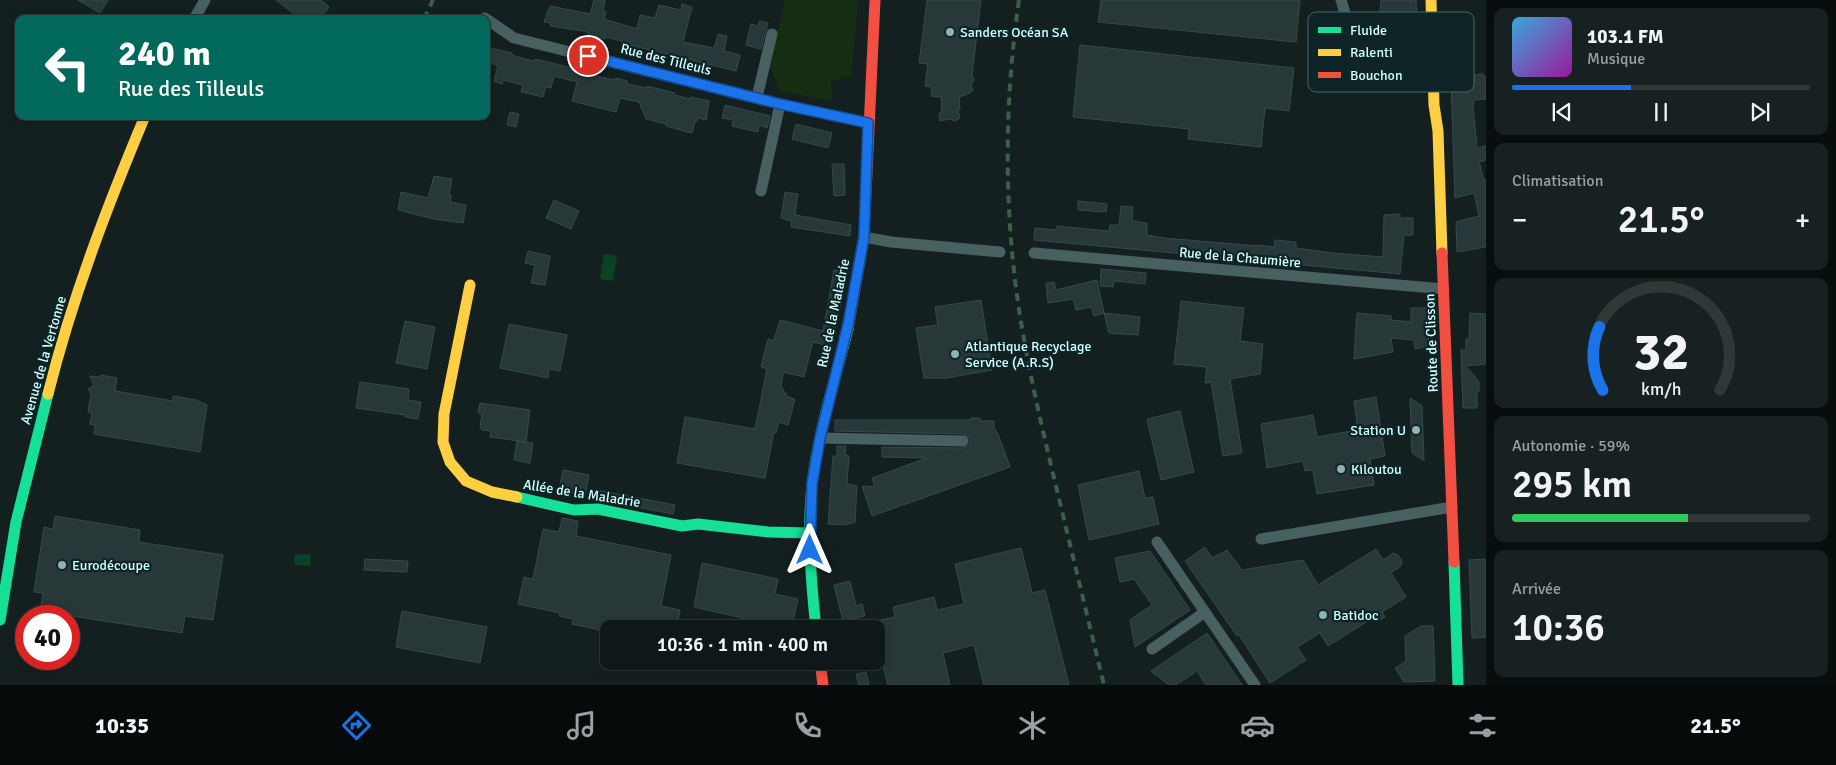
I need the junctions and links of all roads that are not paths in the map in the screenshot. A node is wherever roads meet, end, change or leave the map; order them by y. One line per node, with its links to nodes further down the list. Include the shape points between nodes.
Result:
1 (205, 0): 5 (street)
2 (874, 0): 12 (street, Rue de la Maladrie)
3 (1341, 0): 4 (street)
4 (1345, 12)
5 (196, 15)
6 (490, 21): 9 (street, Rue des Tilleuls, via 514,38)
7 (772, 34): 9 (street)
8 (1434, 92): 18 (street, Route de Clisson)
9 (757, 97): 10 (street, Rue des Tilleuls)
10 (780, 104): 12 (street, Rue des Tilleuls); 13 (street)
11 (143, 120): 26 (street, Avenue de la Vertonne, via 108,205 62,339 16,522)
12 (868, 123): 14 (street, Rue de la Maladrie)
13 (761, 191)
14 (864, 237): 15 (street); 19 (street, Rue de la Maladrie, via 848,325)
15 (1000, 252)
16 (1034, 253): 18 (street, Rue de la Chaumière)
17 (470, 285): 22 (street, Allée de la Maladrie, via 444,414 443,442 450,462 466,481 492,492 574,510 598,509 682,526 698,524 768,532)
18 (1444, 289): 21 (street, Route de Clisson)
19 (820, 438): 20 (street); 22 (street, Rue de la Maladrie, via 812,484)
20 (963, 440)
21 (1452, 508): 23 (street); 32 (street, Route de Clisson)
22 (809, 532): 27 (street, Rue de la Maladrie)
23 (1261, 539)
24 (1157, 542): 25 (street)
25 (1205, 612): 28 (street); 31 (street)
26 (0, 620)
27 (815, 620)
28 (1152, 649)
29 (821, 670): 30 (street)
30 (823, 685)
31 (1256, 685)
32 (1458, 685)

